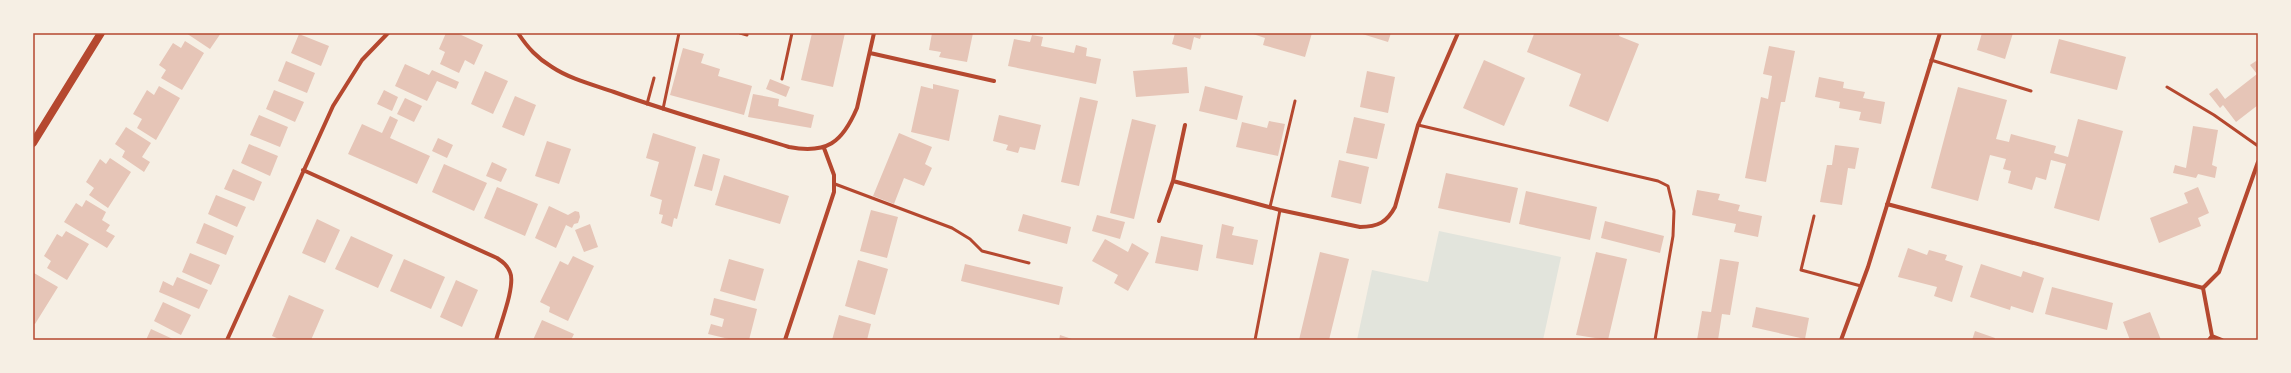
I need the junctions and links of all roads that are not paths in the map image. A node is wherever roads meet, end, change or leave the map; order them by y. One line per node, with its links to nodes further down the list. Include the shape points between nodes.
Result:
1 (101, 33): 23 (main road)
2 (388, 33): 27 (street, via 362,60 345,86)
3 (518, 33): 19 (street, via 527,48 554,68 576,79)
4 (679, 33): 20 (lane)
5 (740, 33): 10 (lane)
6 (792, 33): 14 (lane)
7 (874, 33): 11 (street)
8 (1458, 33): 22 (street)
9 (1940, 33): 12 (street)
10 (747, 35)
11 (870, 53): 15 (street); 25 (street, via 852,119 834,142)
12 (1931, 60): 17 (lane); 30 (street)
13 (654, 78): 19 (lane)
14 (782, 79)
15 (994, 81)
16 (2167, 87): 24 (lane, via 2214,115)
17 (2031, 91)
18 (1295, 101): 31 (lane)
19 (647, 104): 20 (street)
20 (663, 109): 25 (street, via 789,147 808,150)
21 (1185, 125): 28 (street)
22 (1418, 125): 32 (street, via 1396,207 1390,217 1381,224 1360,227); 43 (lane, via 1668,186 1674,211 1673,236)
23 (33, 143)
24 (2258, 146)
25 (824, 148): 29 (street, via 832,165)
26 (2258, 162): 37 (street, via 2219,272)
27 (303, 170): 39 (street); 40 (street, via 498,258 506,264 511,273 512,283)
28 (1172, 181): 31 (street); 34 (street)
29 (835, 184): 35 (lane, via 952,228 970,239 982,251); 41 (street)
30 (1887, 204): 36 (street); 37 (street)
31 (1270, 207): 32 (street)
32 (1280, 210): 42 (lane)
33 (1814, 216): 36 (lane, via 1801,270)
34 (1159, 221)
35 (1029, 263)
36 (1861, 286): 44 (street)
37 (2203, 288): 38 (street)
38 (2210, 338): 45 (street)
39 (227, 340)
40 (496, 340)
41 (785, 340)
42 (1255, 340)
43 (1655, 340)
44 (1840, 340)
45 (2222, 340)

